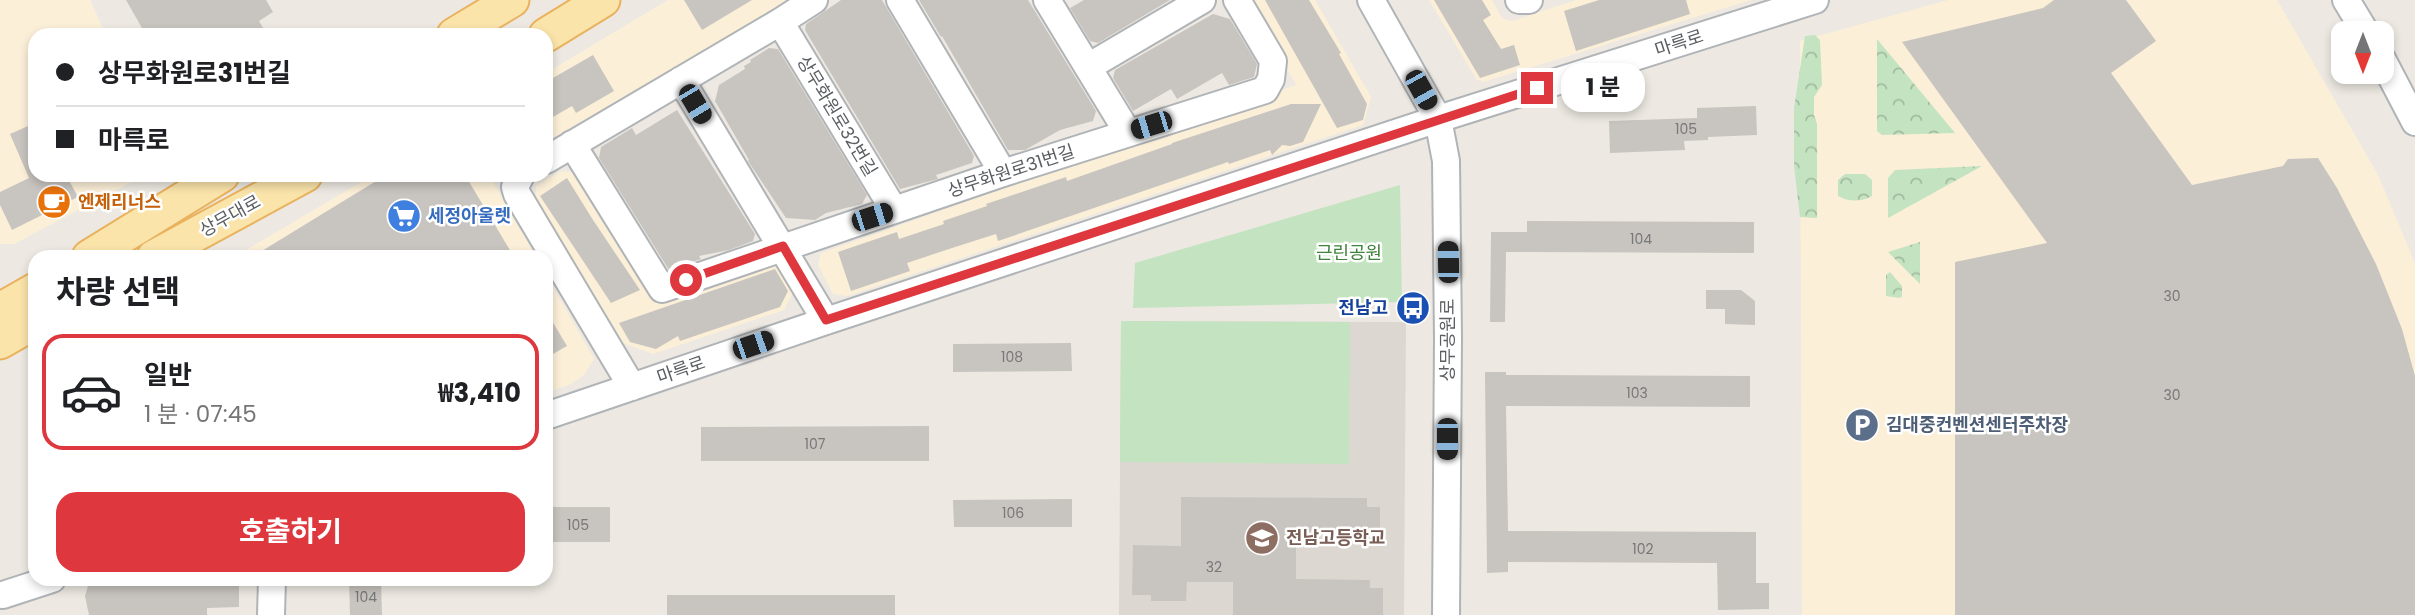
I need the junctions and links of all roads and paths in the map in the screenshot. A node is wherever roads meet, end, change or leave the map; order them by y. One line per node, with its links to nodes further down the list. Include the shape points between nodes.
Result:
1 (512, 0): 15 (main road)
2 (603, 0): 16 (main road)
3 (814, 0): 14 (street)
4 (900, 0): 25 (street)
5 (1047, 0): 17 (street)
6 (1202, 0): 17 (street)
7 (1237, 0): 22 (street, 상무화원로31번길, via 1273,61 1265,90)
8 (1371, 0): 20 (street, 상무공원로)
9 (1519, 0): 10 (street)
10 (1529, 0)
11 (1815, 0): 20 (street, 마륵로)
12 (2346, 0): 13 (street)
13 (2359, 21)
14 (780, 23): 18 (street); 29 (street, 상무화원로32번길)
15 (466, 28)
16 (553, 31)
17 (1088, 67): 22 (street)
18 (681, 80): 23 (street); 30 (street)
19 (2394, 82): 21 (street)
20 (1438, 119): 37 (street, 마륵로); 46 (street, 상무공원로, via 1446,161 1448,262)
21 (2415, 122)
22 (1128, 132): 25 (street, 상무화원로31번길)
23 (572, 145): 24 (street); 30 (street, 상무화원로31번길, via 662,289)
24 (553, 156)
25 (1003, 173): 29 (street, 상무화원로31번길)
26 (211, 182): 31 (main road)
27 (292, 182): 32 (main road, 상무대로)
28 (517, 182): 33 (street, via 517,194)
29 (894, 209): 30 (street, 상무화원로31번길)
30 (783, 246): 37 (street)
31 (100, 250)
32 (167, 250)
33 (550, 250)
34 (553, 254): 40 (street)
35 (28, 294): 36 (main road)
36 (0, 310)
37 (826, 320): 40 (street, 마륵로)
38 (28, 326): 39 (main road)
39 (0, 342)
40 (632, 387): 41 (street, 마륵로)
41 (553, 414)
42 (32, 586): 44 (street)
43 (272, 586): 45 (street)
44 (3, 596)
45 (271, 615)
46 (1446, 615)

